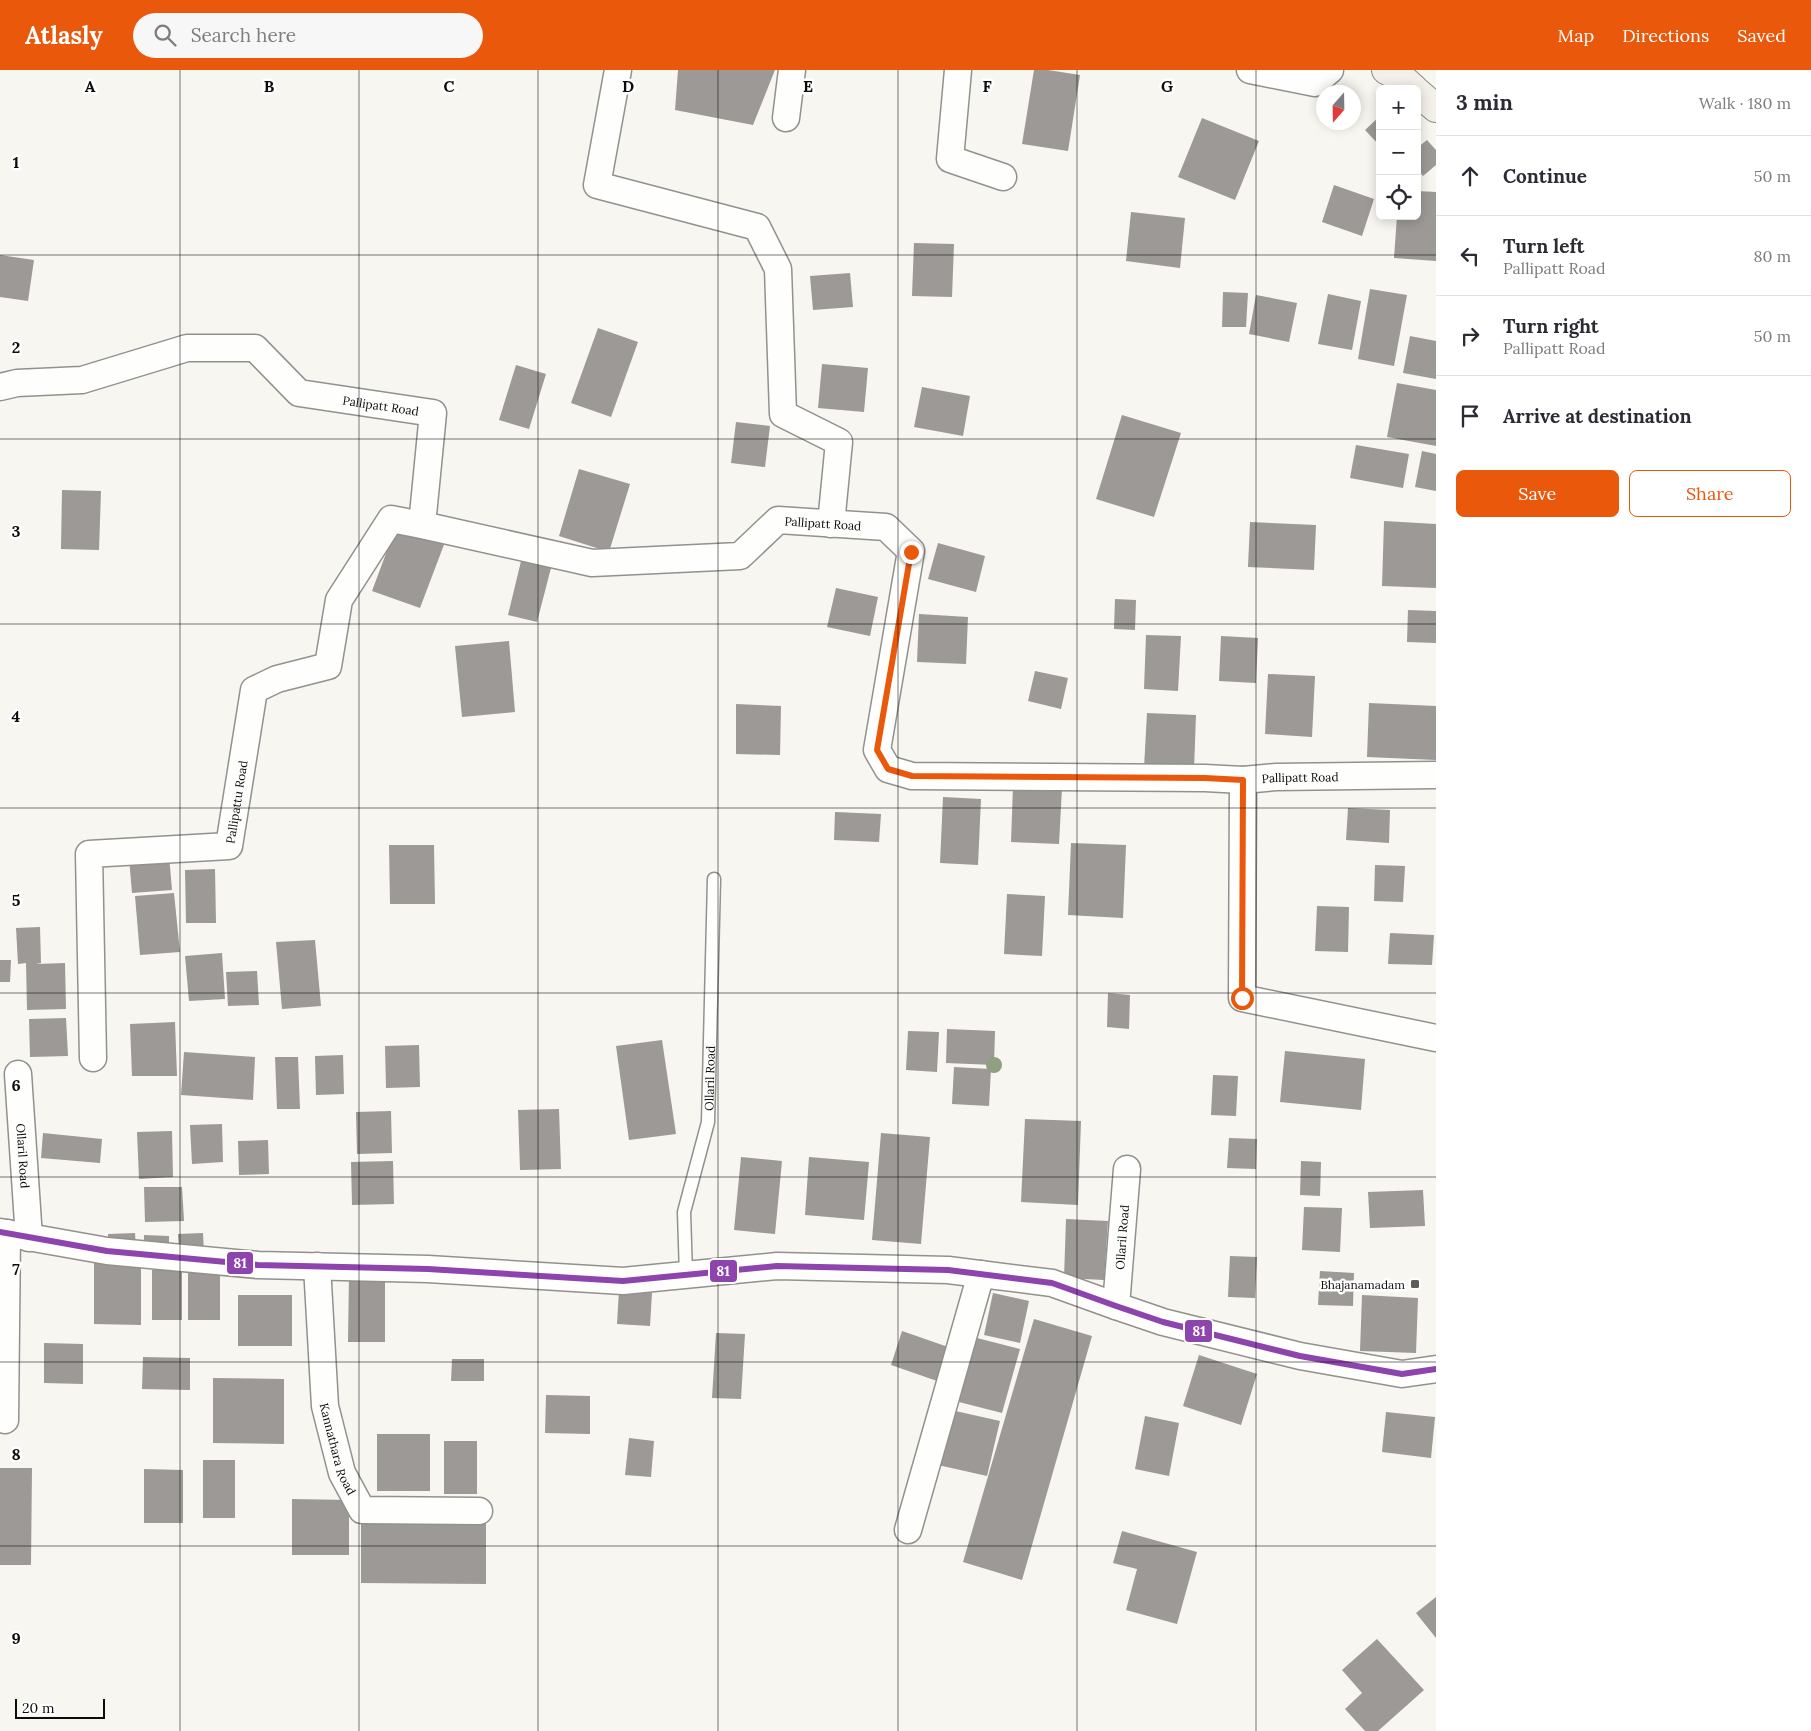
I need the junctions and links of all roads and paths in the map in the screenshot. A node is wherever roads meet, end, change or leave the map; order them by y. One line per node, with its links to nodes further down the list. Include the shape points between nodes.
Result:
1 (618, 70): 13 (street, via 597,185 757,226 778,270 783,414 839,442)
2 (792, 70): 10 (street)
3 (958, 70): 11 (street, via 950,159)
4 (1250, 70): 5 (street, via 1316,83)
5 (1330, 70)
6 (1386, 70): 7 (main road)
7 (1410, 85)
8 (1421, 95): 9 (main road)
9 (1436, 108)
10 (786, 118)
11 (1003, 177)
12 (0, 387): 14 (street, Pallipatt Road, via 16,383 82,380 187,348 255,348 298,393 433,413)
13 (832, 524): 14 (street, Pallipatt Road, via 778,520 740,556 592,563); 16 (street, Pallipatt Road, via 886,526 911,552 877,750 888,769 912,776)
14 (422, 525): 19 (street, Pallipattu Road, via 391,518 339,600 328,666 277,679 254,690 229,846 89,854)
15 (1436, 776): 16 (street, Pallipatt Road)
16 (1243, 780): 18 (street, via 1242,998)
17 (714, 879): 25 (lane, Ollaril Road, via 708,1122 684,1212)
18 (1436, 1038)
19 (94, 1058)
20 (18, 1074): 22 (street, Ollaril Road)
21 (1127, 1169): 26 (street, Ollaril Road)
22 (12, 1234): 23 (street, via 108,1251 258,1265); 28 (street, Ollaril Road)
23 (317, 1266): 25 (street, via 428,1269 623,1282); 29 (street, Kannathara Road, via 325,1406 342,1473 362,1510)
24 (982, 1274): 25 (street, via 948,1270 777,1266); 26 (street, via 1052,1283); 30 (street)
25 (686, 1275)
26 (1116, 1306): 27 (street, via 1163,1322 1300,1356 1402,1374)
27 (1436, 1369)
28 (5, 1420)
29 (479, 1512)
30 (908, 1530)

